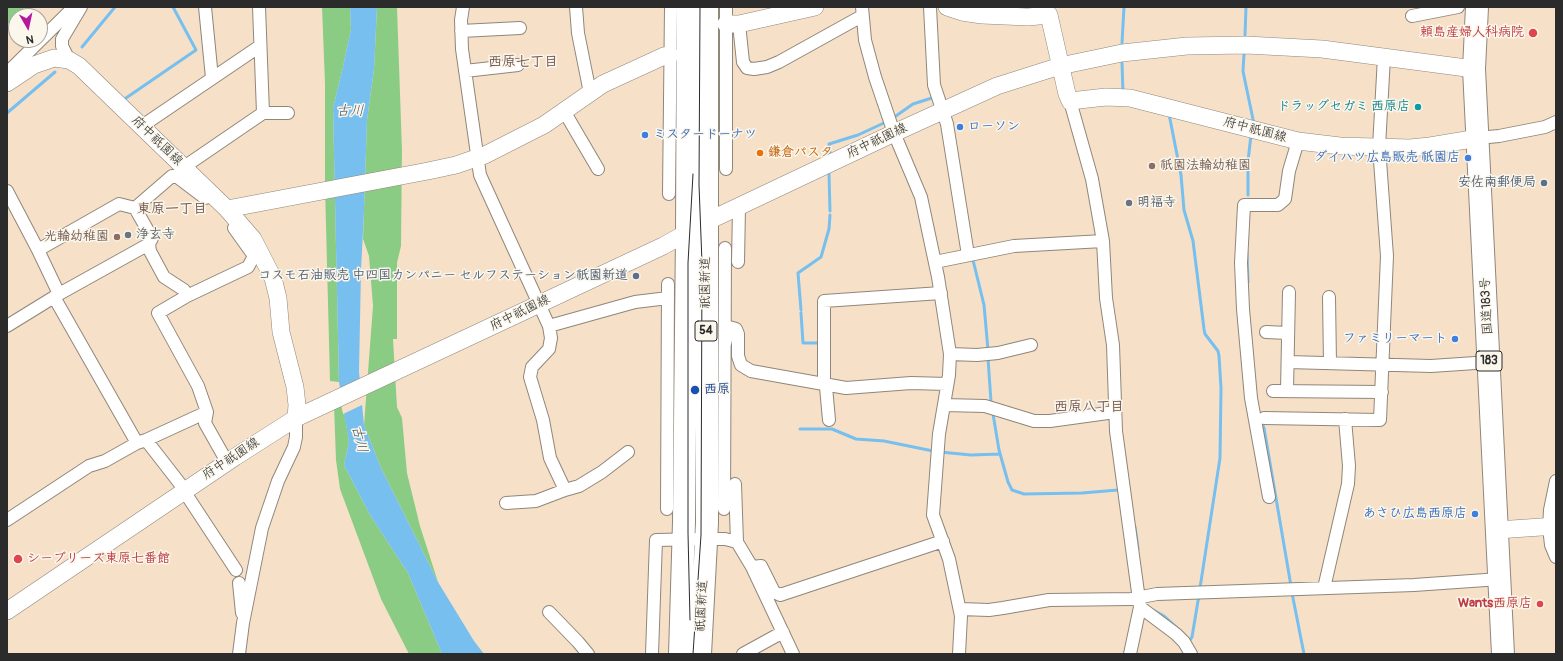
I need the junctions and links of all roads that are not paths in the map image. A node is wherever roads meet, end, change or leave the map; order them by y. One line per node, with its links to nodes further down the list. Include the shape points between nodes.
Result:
1 (74, 7): 30 (street)
2 (81, 7): 25 (street, via 62,39 62,46)
3 (205, 7): 31 (street)
4 (259, 7): 22 (street)
5 (463, 7): 21 (street)
6 (576, 7): 33 (street, via 578,33)
7 (671, 7): 23 (street)
8 (688, 7): 48 (highway, 祇園新道 / 54)
9 (707, 7): 40 (highway, 祇園新道 / 54)
10 (726, 7): 19 (street)
11 (815, 7): 19 (main road)
12 (930, 7): 36 (street, via 934,85)
13 (947, 7): 16 (main road, via 982,15 1028,17)
14 (1458, 7): 18 (street)
15 (1477, 7): 28 (highway, 国道183号 / 183)
16 (1048, 11): 27 (main road)
17 (862, 12): 19 (street, via 779,62 754,69 747,68 743,62); 43 (street, via 865,40)
18 (1412, 16)
19 (732, 24): 34 (street)
20 (520, 28): 21 (street)
21 (461, 31): 29 (street)
22 (260, 46): 31 (street); 38 (street)
23 (670, 55): 33 (main road, via 603,84); 44 (street)
24 (1384, 57): 27 (main road, 府中祇園線, via 1274,46 1187,46 1122,53); 28 (main road, 府中祇園線); 47 (street)
25 (69, 60): 32 (main road, via 54,58 34,65); 42 (main road, 府中祇園線, via 79,66)
26 (518, 65): 29 (street)
27 (1060, 66): 35 (main road); 36 (main road, 府中祇園線, via 997,86)
28 (1474, 69): 45 (highway, 国道183号 / 183)
29 (465, 71): 49 (street)
30 (7, 73)
31 (212, 78): 42 (street)
32 (7, 83)
33 (590, 93): 37 (main road)
34 (726, 97): 40 (street); 52 (street)
35 (1070, 101): 46 (main road, 府中祇園線, via 1106,97 1130,98); 61 (street, via 1092,179)
36 (943, 110): 43 (main road, 府中祇園線); 65 (street)
37 (564, 111): 49 (main road, via 544,125); 51 (street)
38 (263, 113): 39 (street); 50 (street)
39 (288, 113)
40 (706, 120): 59 (highway, 祇園新道 / 54)
41 (1556, 122): 45 (street, via 1545,127)
42 (142, 126): 50 (main road, 府中祇園線)
43 (894, 133): 56 (main road, 府中祇園線); 67 (street, via 921,197)
44 (669, 136): 48 (street); 54 (street)
45 (1478, 138): 47 (main road, 府中祇園線, via 1410,148); 87 (highway, 国道183号 / 183)
46 (1298, 141): 47 (main road, 府中祇園線); 113 (street, via 1289,171 1285,200 1278,205 1244,204 1242,309 1250,398)
47 (1379, 147): 89 (street, via 1387,256)
48 (687, 155): 60 (highway, 祇園新道 / 54)
49 (477, 158): 58 (main road, via 456,165); 75 (street, via 480,175)
50 (184, 167): 55 (main road, 府中祇園線)
51 (598, 169)
52 (726, 169)
53 (7, 192): 64 (street)
54 (669, 194)
55 (214, 196): 57 (street, via 205,198 176,176 172,176); 58 (main road, 府中祇園線)
56 (739, 207): 59 (main road, 府中祇園線); 66 (street)
57 (135, 208): 62 (street, via 152,238); 64 (street, via 119,204)
58 (227, 209): 72 (street, via 233,226 254,256 248,267); 98 (main road, 府中祇園線, via 253,239 272,278 278,298 281,332 297,405)
59 (706, 222): 60 (main road, 府中祇園線); 76 (highway, 祇園新道 / 54)
60 (687, 233): 75 (main road, 府中祇園線); 81 (highway, 祇園新道 / 54)
61 (1103, 241): 65 (street, via 1014,246); 97 (street, via 1106,298 1113,345)
62 (149, 244): 71 (street); 72 (street, via 164,277 184,290)
63 (725, 248): 82 (street)
64 (38, 250): 71 (street)
65 (968, 256): 67 (street)
66 (738, 262)
67 (935, 262): 70 (street)
68 (668, 284): 74 (street)
69 (1288, 292): 80 (street)
70 (941, 293): 85 (street); 90 (street, via 824,301)
71 (56, 296): 77 (street); 103 (street)
72 (187, 296): 96 (street, via 158,313 198,386)
73 (1329, 297): 88 (street)
74 (668, 298): 78 (street, via 635,302); 84 (street)
75 (539, 303): 78 (street); 98 (main road, 府中祇園線)
76 (706, 324): 82 (street); 106 (highway, 祇園新道 / 54)
77 (7, 326)
78 (549, 326): 111 (street, via 549,349 532,367 530,377 543,420 550,458)
79 (1266, 332): 80 (street)
80 (1288, 332): 86 (street)
81 (686, 337): 84 (street); 108 (highway, 祇園新道 / 54)
82 (725, 344): 90 (street, via 729,327 733,327 738,334 738,356 741,366 751,371); 102 (street)
83 (1031, 345): 85 (street, via 998,353)
84 (668, 354): 104 (street)
85 (950, 354): 91 (street)
86 (1288, 362): 88 (street); 92 (street)
87 (1490, 362): 89 (street, via 1431,366); 119 (highway, 国道183号 / 183)
88 (1330, 363): 89 (street)
89 (1383, 365): 94 (street)
90 (824, 383): 91 (street, via 846,388 911,383); 101 (street)
91 (947, 384): 95 (street)
92 (1287, 390): 93 (street); 94 (street)
93 (1273, 391)
94 (1382, 392): 100 (street, via 1380,420)
95 (944, 404): 97 (street, via 985,406 1034,421); 122 (street, via 939,434 934,515)
96 (207, 412): 103 (street); 107 (street, via 205,423)
97 (1115, 412): 130 (street)
98 (302, 415): 107 (main road, 府中祇園線); 134 (street, via 294,447 278,481 262,528)
99 (1264, 418): 100 (street)
100 (1345, 419): 129 (street, via 1348,484)
101 (829, 420)
102 (725, 436): 106 (street); 115 (street)
103 (141, 441): 112 (street); 117 (street, via 89,466)
104 (668, 443): 108 (street); 116 (street)
105 (628, 452): 111 (street, via 596,476 579,486)
106 (707, 453): 120 (highway, 祇園新道 / 54)
107 (227, 462): 112 (main road, 府中祇園線)
108 (684, 464): 121 (highway, 祇園新道 / 54)
109 (1556, 481): 118 (street, via 1550,510)
110 (735, 484): 123 (street)
111 (565, 490): 114 (street, via 536,501)
112 (184, 491): 126 (street); 132 (main road, 府中祇園線)
113 (1269, 498)
114 (506, 503)
115 (724, 508)
116 (667, 509)
117 (7, 520)
118 (1553, 526): 119 (main road); 124 (street, via 1551,545)
119 (1498, 530): 127 (highway, 国道183号 / 183)
120 (706, 539): 121 (street); 123 (street); 140 (highway, 祇園新道 / 54)
121 (684, 540): 138 (street, via 656,540); 139 (highway, 祇園新道 / 54)
122 (943, 541): 125 (street, via 780,594 774,592 761,566); 131 (street, via 950,559)
123 (737, 542): 125 (street)
124 (1556, 557)
125 (752, 567): 135 (street)
126 (236, 570)
127 (1500, 579): 129 (street); 146 (highway, 国道183号 / 183)
128 (239, 583): 134 (street)
129 (1324, 588): 130 (street, via 1173,593)
130 (1140, 602): 131 (street, via 1131,598 1049,600 989,610); 144 (street); 145 (street, via 1184,642)
131 (960, 609): 143 (street)
132 (7, 611)
133 (549, 612): 137 (street)
134 (243, 623): 136 (street)
135 (783, 632): 141 (street); 142 (street)
136 (239, 654)
137 (588, 654)
138 (652, 654)
139 (680, 654)
140 (700, 654)
141 (743, 654)
142 (793, 654)
143 (959, 654)
144 (1130, 654)
145 (1191, 654)
146 (1503, 654)

